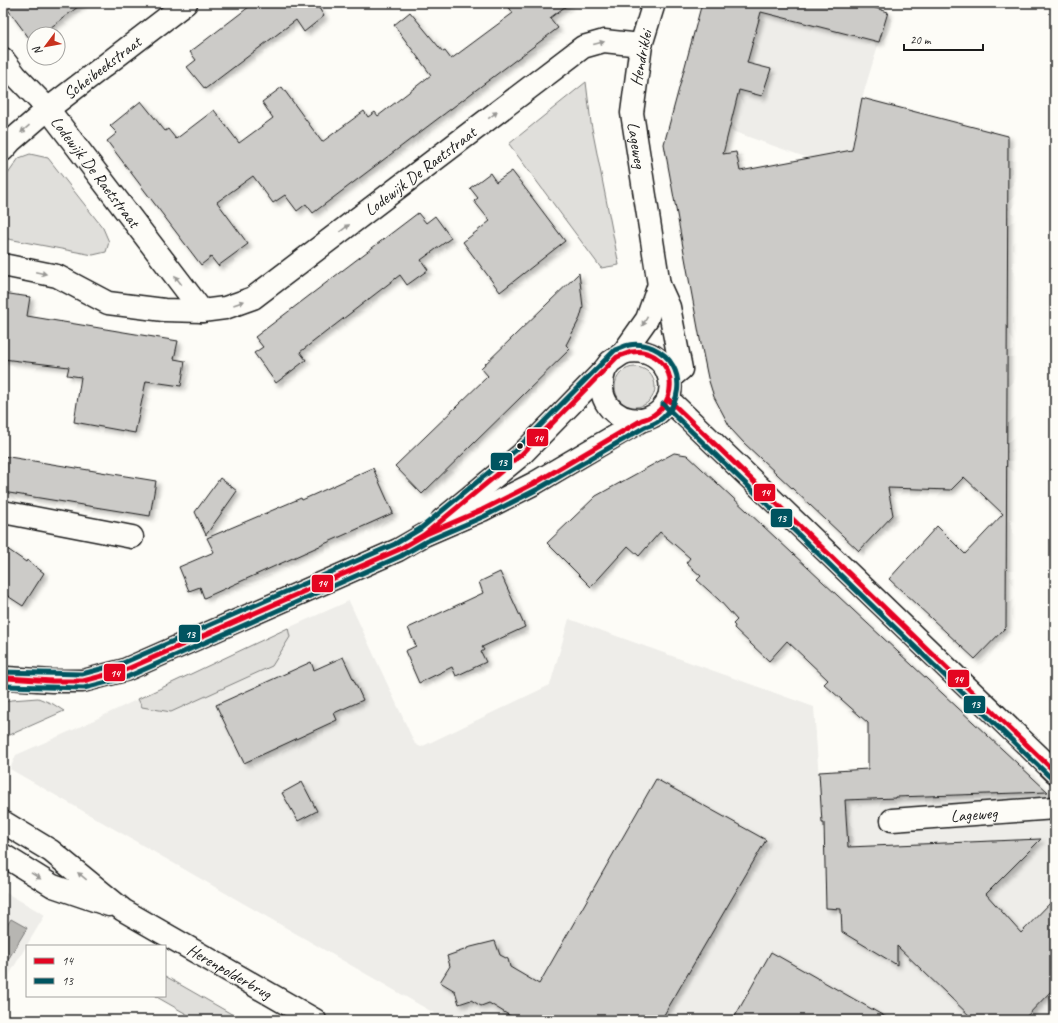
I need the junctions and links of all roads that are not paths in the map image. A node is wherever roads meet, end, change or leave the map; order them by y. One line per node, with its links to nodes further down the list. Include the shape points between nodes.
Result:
1 (186, 3): 5 (street, Scheibeekstraat)
2 (654, 3): 3 (street, Hendriklei)
3 (641, 45): 6 (street, Hendriklei); 10 (street, Lodewijk De Raetstraat, one-way to 3, via 225,308 253,298 584,47 604,41)
4 (3, 59): 5 (street, Lodewijk De Raetstraat)
5 (48, 109): 7 (street, Scheibeekstraat, one-way to 7); 10 (street, Lodewijk De Raetstraat, one-way to 5)
6 (632, 113): 9 (street, Lageweg)
7 (3, 150)
8 (3, 265): 10 (street, Lodewijk De Raetstraat, one-way to 10, via 57,276 108,303)
9 (658, 285): 11 (street, one-way to 11, via 647,319); 13 (street, Lageweg, via 669,307 681,369)
10 (202, 312)
11 (623, 353): 12 (street); 13 (street, via 648,353 662,362 667,370)
12 (605, 369): 14 (street, via 601,388 607,405 619,416); 16 (street, via 521,455)
13 (669, 389): 14 (street, via 662,409); 19 (street)
14 (642, 420): 16 (street, via 535,483)
15 (3, 512): 17 (street)
16 (424, 535): 18 (street, via 398,550 124,670 83,681)
17 (132, 537)
18 (3, 679)
19 (1055, 772)
20 (1055, 808): 21 (street, Lageweg)
21 (892, 820)
22 (3, 822): 24 (street, Herenpolderbrug, one-way to 22, via 51,851)
23 (3, 855): 24 (street, Herenpolderbrug, one-way to 24, via 53,886)
24 (123, 910): 25 (street, Herenpolderbrug)
25 (315, 1020)

